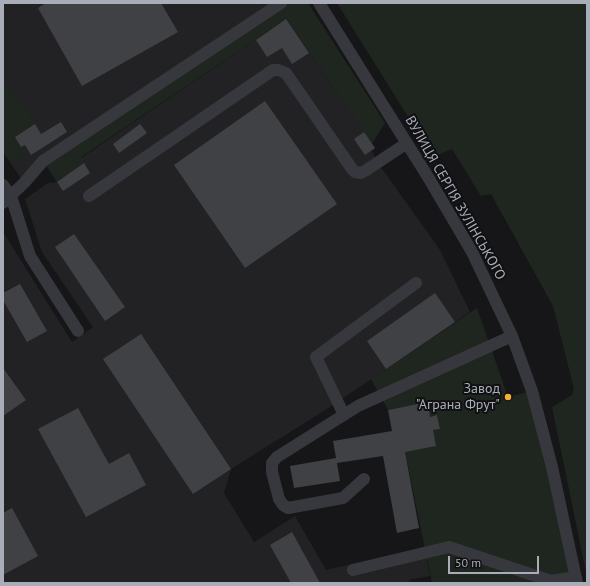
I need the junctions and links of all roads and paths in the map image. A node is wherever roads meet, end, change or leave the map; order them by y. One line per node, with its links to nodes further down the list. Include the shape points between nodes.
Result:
1 (281, 3): 6 (street, via 43,161)
2 (319, 3): 3 (street, ВУЛИЦЯ СЕРГІЯ ЗУЛІНСЬКОГО)
3 (407, 143): 5 (street, via 365,171 355,172 286,73 273,70); 9 (street, ВУЛИЦЯ СЕРГІЯ ЗУЛІНСЬКОГО, via 472,252)
4 (3, 185): 6 (street)
5 (89, 196)
6 (7, 199): 8 (street, via 30,256)
7 (416, 283): 10 (street, via 316,357)
8 (78, 331)
9 (512, 336): 10 (street, via 358,406); 13 (street, ВУЛИЦЯ СЕРГІЯ ЗУЛІНСЬКОГО, via 532,391)
10 (344, 415): 11 (street, via 277,457 272,463 279,499 288,508 343,498)
11 (364, 479)
12 (353, 570): 13 (street, via 449,547 551,581)
13 (577, 580)

